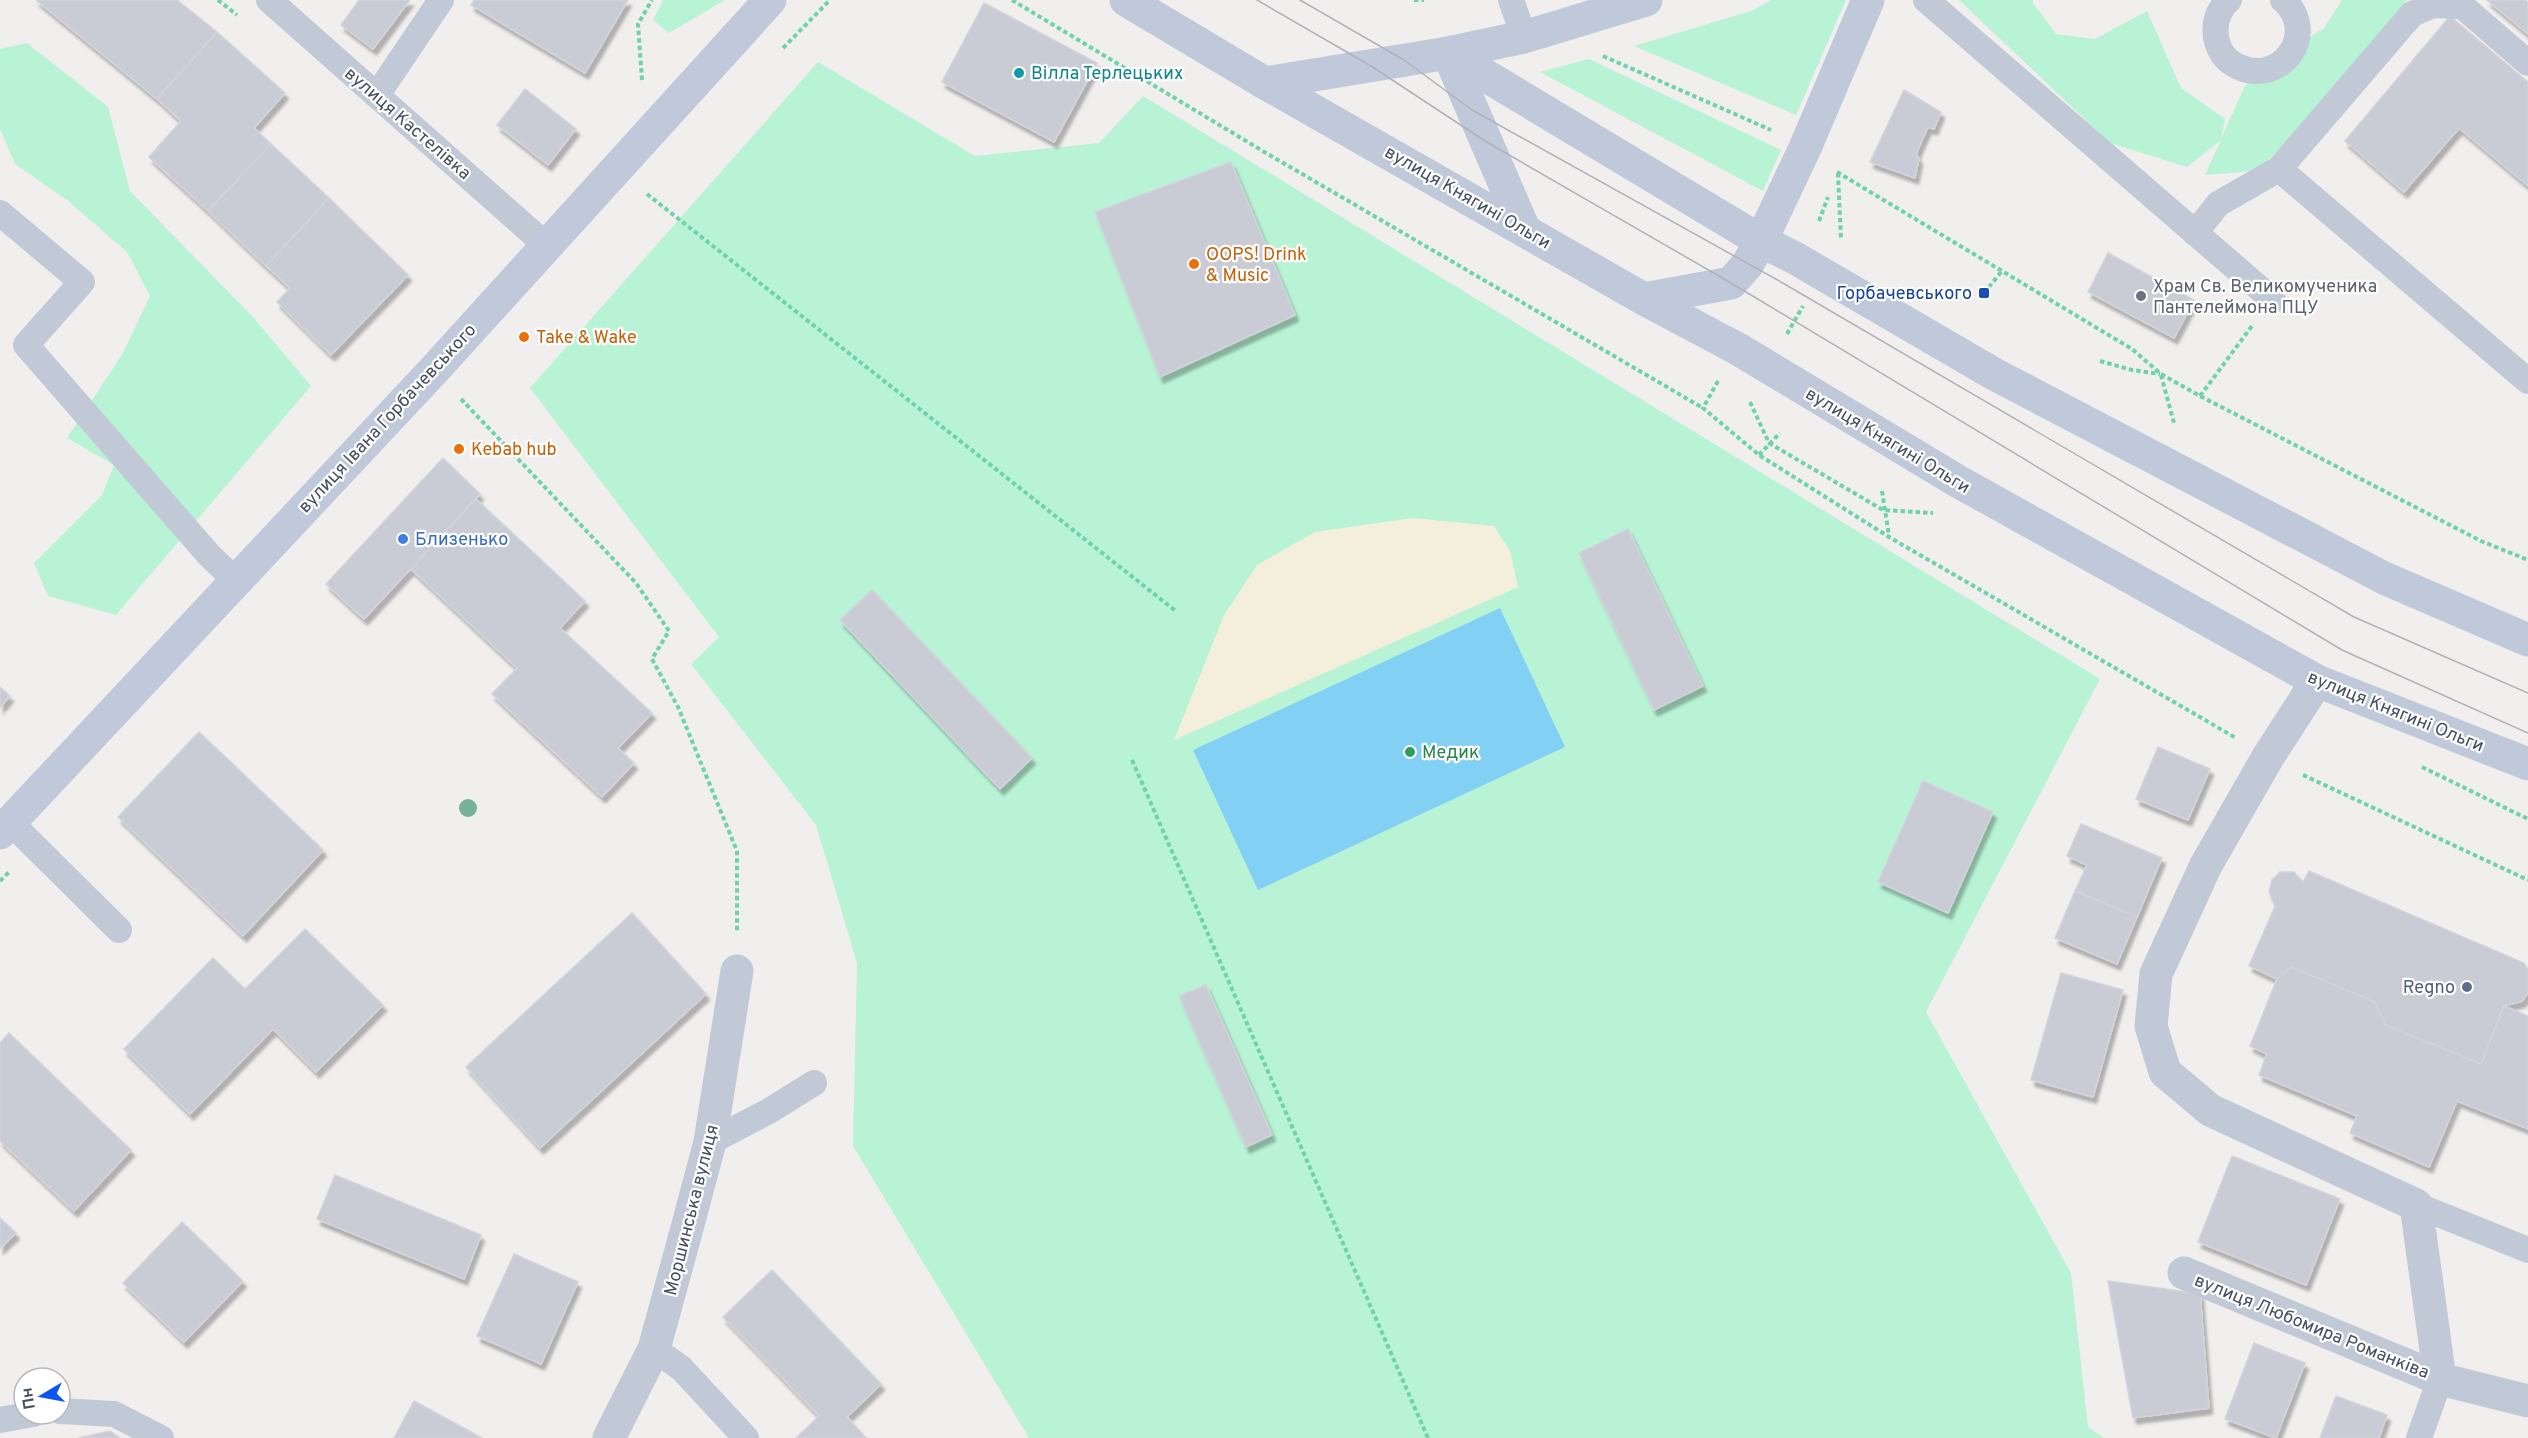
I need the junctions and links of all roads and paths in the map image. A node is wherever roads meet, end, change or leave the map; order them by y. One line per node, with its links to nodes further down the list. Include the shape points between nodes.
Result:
1 (269, 0): 21 (lane, вулиця Кастелівка)
2 (441, 0): 21 (lane)
3 (652, 0): 19 (path, via 638,24)
4 (771, 0): 32 (main road, вулиця Івана Горбачевського)
5 (1012, 0): 46 (path)
6 (1126, 0): 20 (main road, вулиця Княгині Ольги)
7 (1414, 0): 8 (path)
8 (1424, 0)
9 (1511, 0): 15 (lane)
10 (1646, 0): 15 (main road)
11 (1868, 0): 31 (main road)
12 (1926, 0): 30 (lane)
13 (2229, 0): 14 (lane, via 2215,27 2222,54 2232,64 2258,72 2271,70 2291,54 2298,30)
14 (2296, 6)
15 (1524, 37): 16 (main road)
16 (1448, 53): 20 (main road); 29 (main road); 31 (main road)
17 (1602, 56): 22 (path)
18 (2528, 63): 25 (lane, via 2462,6 2433,5 2412,14)
19 (642, 80)
20 (1265, 83): 29 (main road, вулиця Княгині Ольги)
21 (376, 95): 32 (lane, вулиця Кастелівка)
22 (1775, 132)
23 (1842, 162): 26 (path)
24 (1831, 166): 26 (path)
25 (2279, 169): 30 (lane, via 2218,204); 44 (lane)
26 (1838, 173): 33 (path); 34 (path, via 1843,237)
27 (643, 191): 56 (path)
28 (0, 213): 55 (lane, via 82,282 26,345 208,555)
29 (1524, 229): 36 (main road, вулиця Княгині Ольги)
30 (2195, 233): 37 (lane)
31 (1761, 241): 34 (main road); 36 (main road, via 1731,283)
32 (547, 246): 41 (main road, вулиця Івана Горбачевського)
33 (2002, 271): 35 (path); 42 (path, via 2132,349)
34 (1822, 274): 40 (path); 57 (main road, via 1994,374 2384,578)
35 (1984, 293)
36 (1644, 298): 40 (main road, вулиця Княгині Ольги)
37 (2273, 300)
38 (2242, 338): 45 (path)
39 (2100, 361): 42 (path)
40 (1767, 368): 48 (path, via 1749,400); 58 (main road, вулиця Княгині Ольги, via 1959,482)
41 (434, 370): 55 (main road, вулиця Івана Горбачевського); 65 (path, via 636,583 669,631 652,658 678,707 737,851)
42 (2161, 374): 45 (path)
43 (1718, 380): 46 (path)
44 (2528, 381)
45 (2200, 396): 54 (path, via 2481,541)
46 (1703, 408): 49 (path)
47 (1780, 433): 48 (path)
48 (1769, 443): 49 (path); 51 (path)
49 (1759, 454): 53 (path)
50 (1882, 491): 51 (path)
51 (1884, 510): 52 (path); 53 (path)
52 (1936, 513)
53 (1889, 537): 59 (path)
54 (2528, 560)
55 (236, 580): 62 (main road, вулиця Івана Горбачевського)
56 (1177, 612)
57 (2528, 640)
58 (2317, 681): 59 (street); 61 (main road, вулиця Княгині Ольги)
59 (2268, 757): 63 (path); 68 (street, via 2206,865 2156,974 2151,1026 2165,1072 2210,1110)
60 (1132, 760): 78 (path)
61 (2528, 764)
62 (5, 827): 64 (lane)
63 (2528, 880)
64 (119, 930)
65 (737, 971): 67 (street, Моршинська вулиця)
66 (814, 1083): 67 (lane)
67 (711, 1142): 71 (street, Моршинська вулиця)
68 (2416, 1205): 69 (lane); 72 (street, вулиця Любомира Романківа)
69 (2528, 1250)
70 (2184, 1273): 72 (street, вулиця Любомира Романківа)
71 (654, 1349): 76 (street, Моршинська вулиця); 77 (lane, via 681,1368)
72 (2440, 1379): 73 (street, вулиця Любомира Романківа); 79 (lane)
73 (2528, 1401)
74 (72, 1412): 75 (lane, via 114,1414)
75 (160, 1438)
76 (609, 1438)
77 (746, 1438)
78 (1428, 1438)
79 (2419, 1438)

